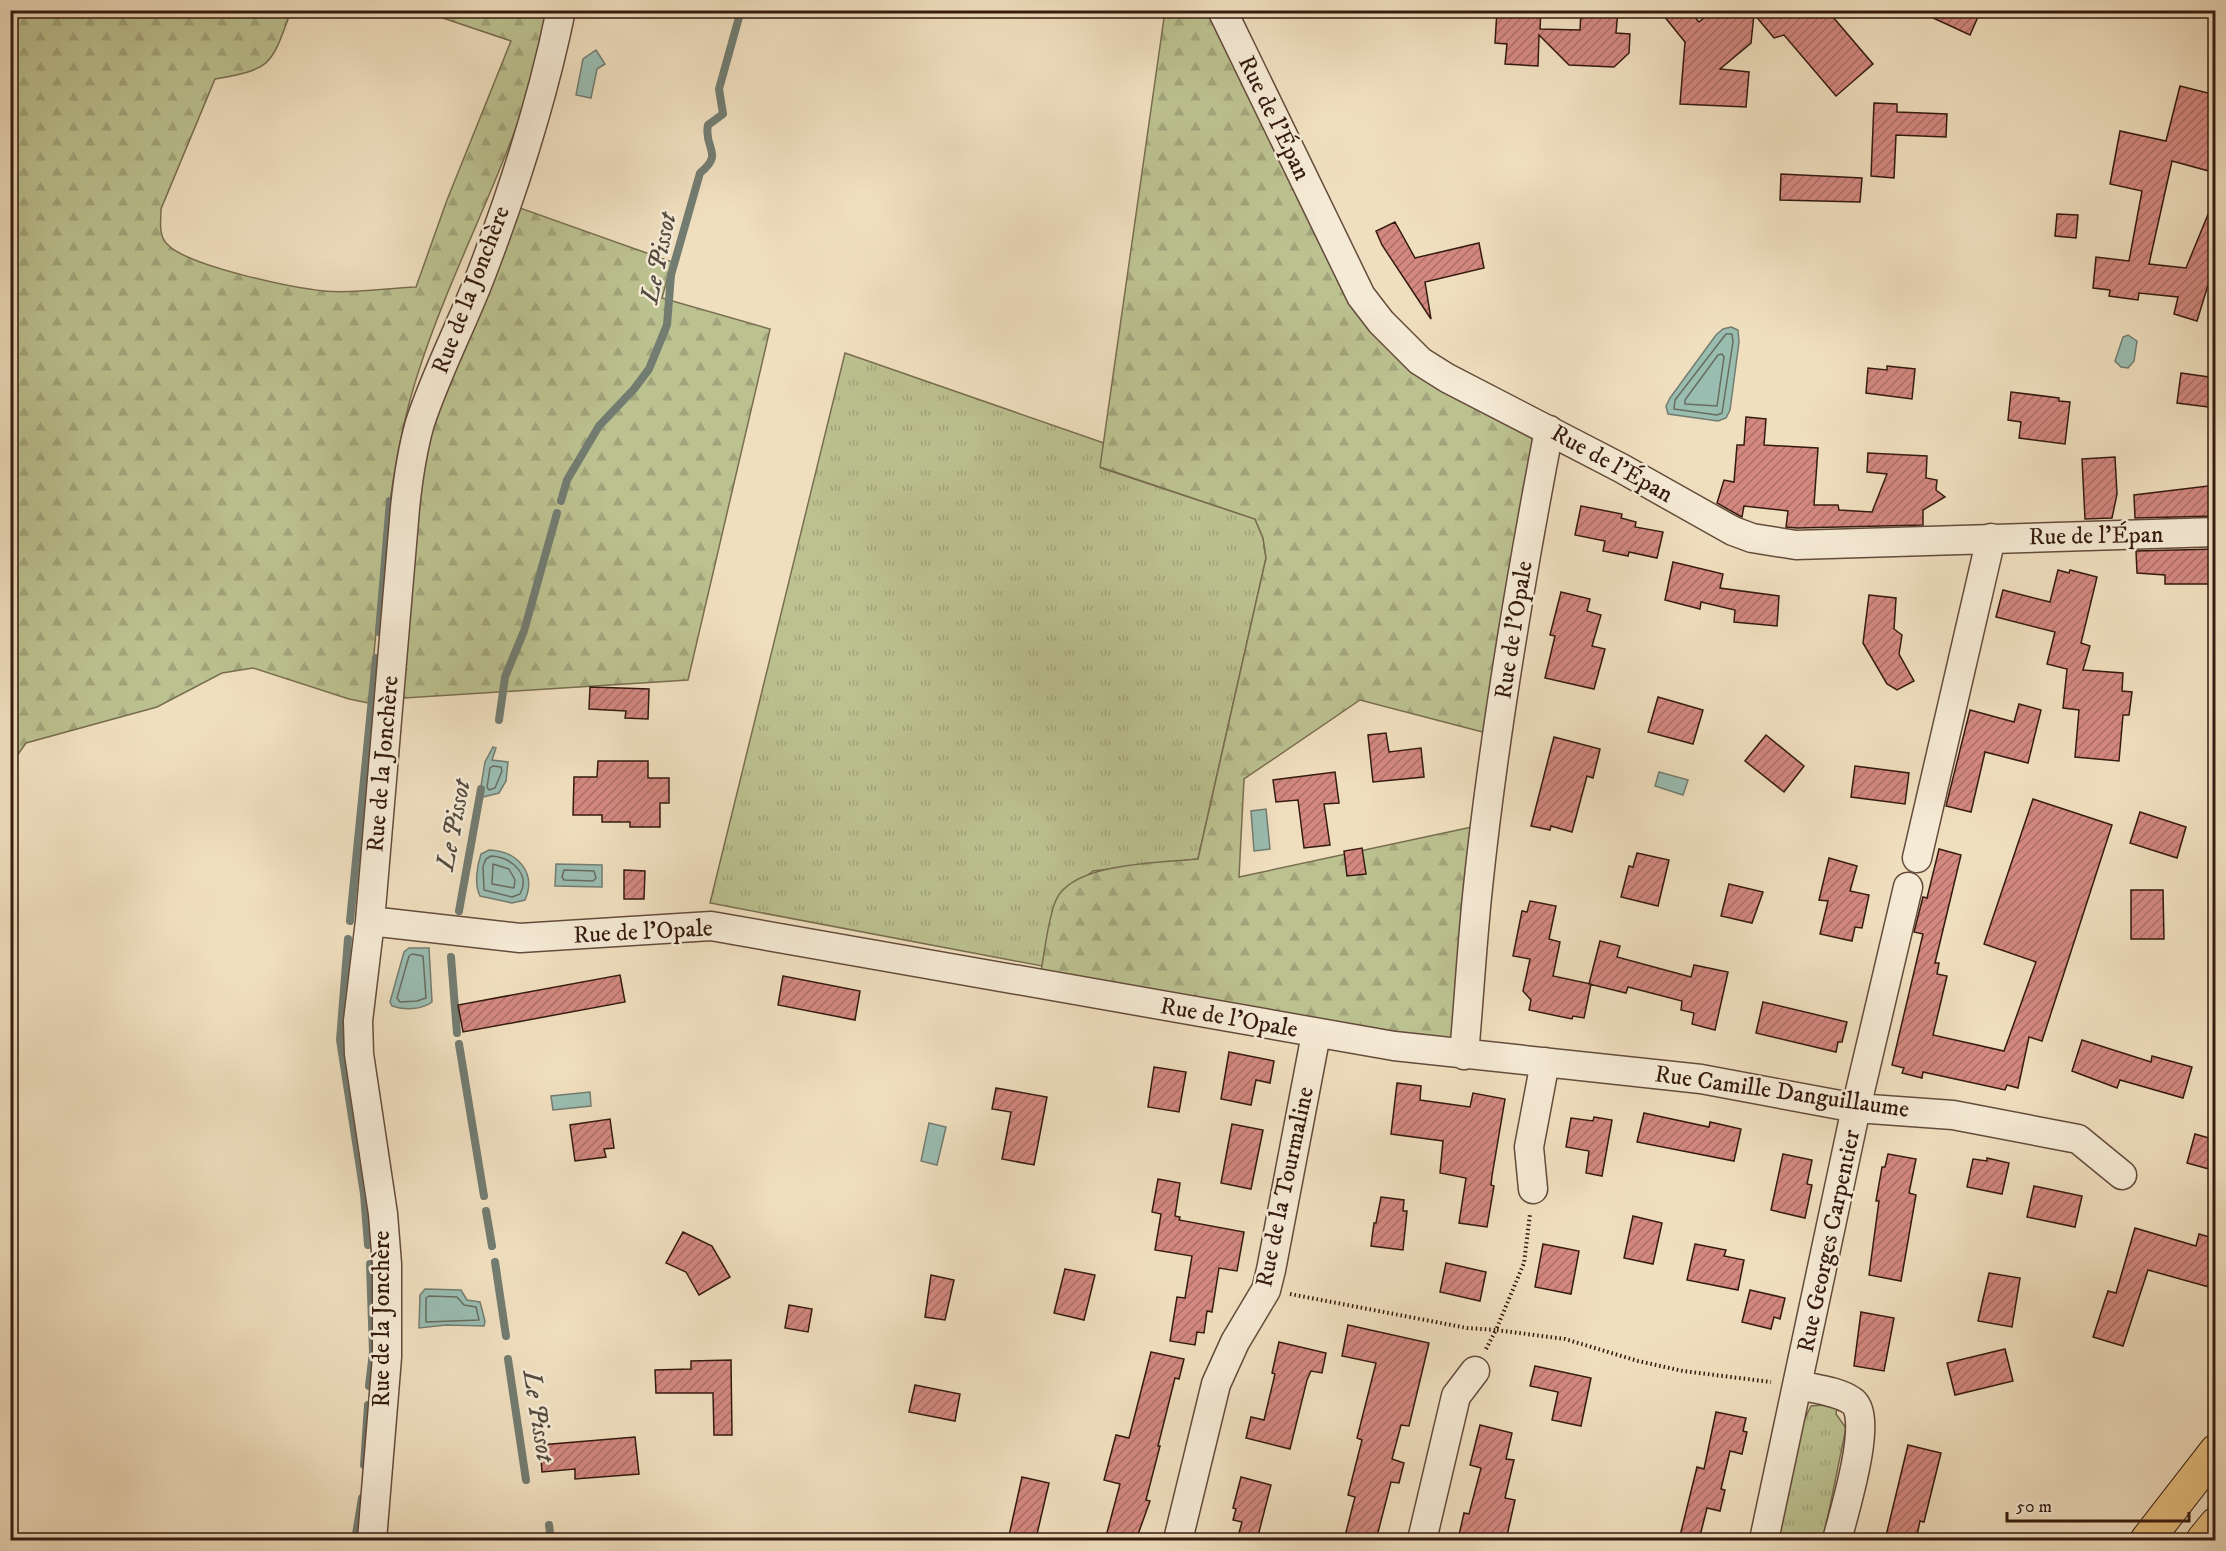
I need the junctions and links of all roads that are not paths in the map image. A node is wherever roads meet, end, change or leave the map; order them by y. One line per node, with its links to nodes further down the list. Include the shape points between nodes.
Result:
1 (561, 10): 8 (street, Rue de la Jonchère, via 531,133 479,280 430,395 410,465)
2 (1222, 10): 3 (street, Rue de l'Épan, via 1361,296 1420,361)
3 (1549, 430): 5 (street, Rue de l'Épan, via 1713,521 1752,538 1796,545); 10 (street, Rue de l'Opale, via 1517,600 1498,736 1478,887)
4 (2216, 532): 5 (street, Rue de l'Épan)
5 (1991, 538): 6 (street)
6 (1917, 858)
7 (1908, 887): 12 (street, Rue Georges Carpentier)
8 (370, 921): 9 (street, Rue de l'Opale, via 495,938 711,926); 19 (street, Rue de la Jonchère, via 358,1054 383,1215 388,1292 387,1357)
9 (1316, 1034): 10 (street, Rue de l'Opale); 20 (street, Rue de la Tourmaline, via 1266,1290 1216,1384)
10 (1464, 1055): 11 (street, Rue Camille Danguillaume)
11 (1545, 1062): 12 (street, Rue Camille Danguillaume, via 1701,1079); 14 (street, via 1529,1147)
12 (1856, 1108): 13 (street, Rue Camille Danguillaume, via 1953,1114 2078,1139); 16 (street, Rue Georges Carpentier)
13 (2122, 1175)
14 (1533, 1189)
15 (1475, 1371): 21 (street, via 1456,1396)
16 (1798, 1385): 22 (street, Rue Georges Carpentier); 23 (street, Rue Georges Carpentier, via 1844,1397 1859,1410 1862,1431)
17 (2216, 1451): 24 (highway)
18 (2216, 1524): 25 (highway)
19 (372, 1540)
20 (1178, 1540)
21 (1422, 1540)
22 (1764, 1540)
23 (1837, 1540)
24 (2147, 1540)
25 (2203, 1540)

